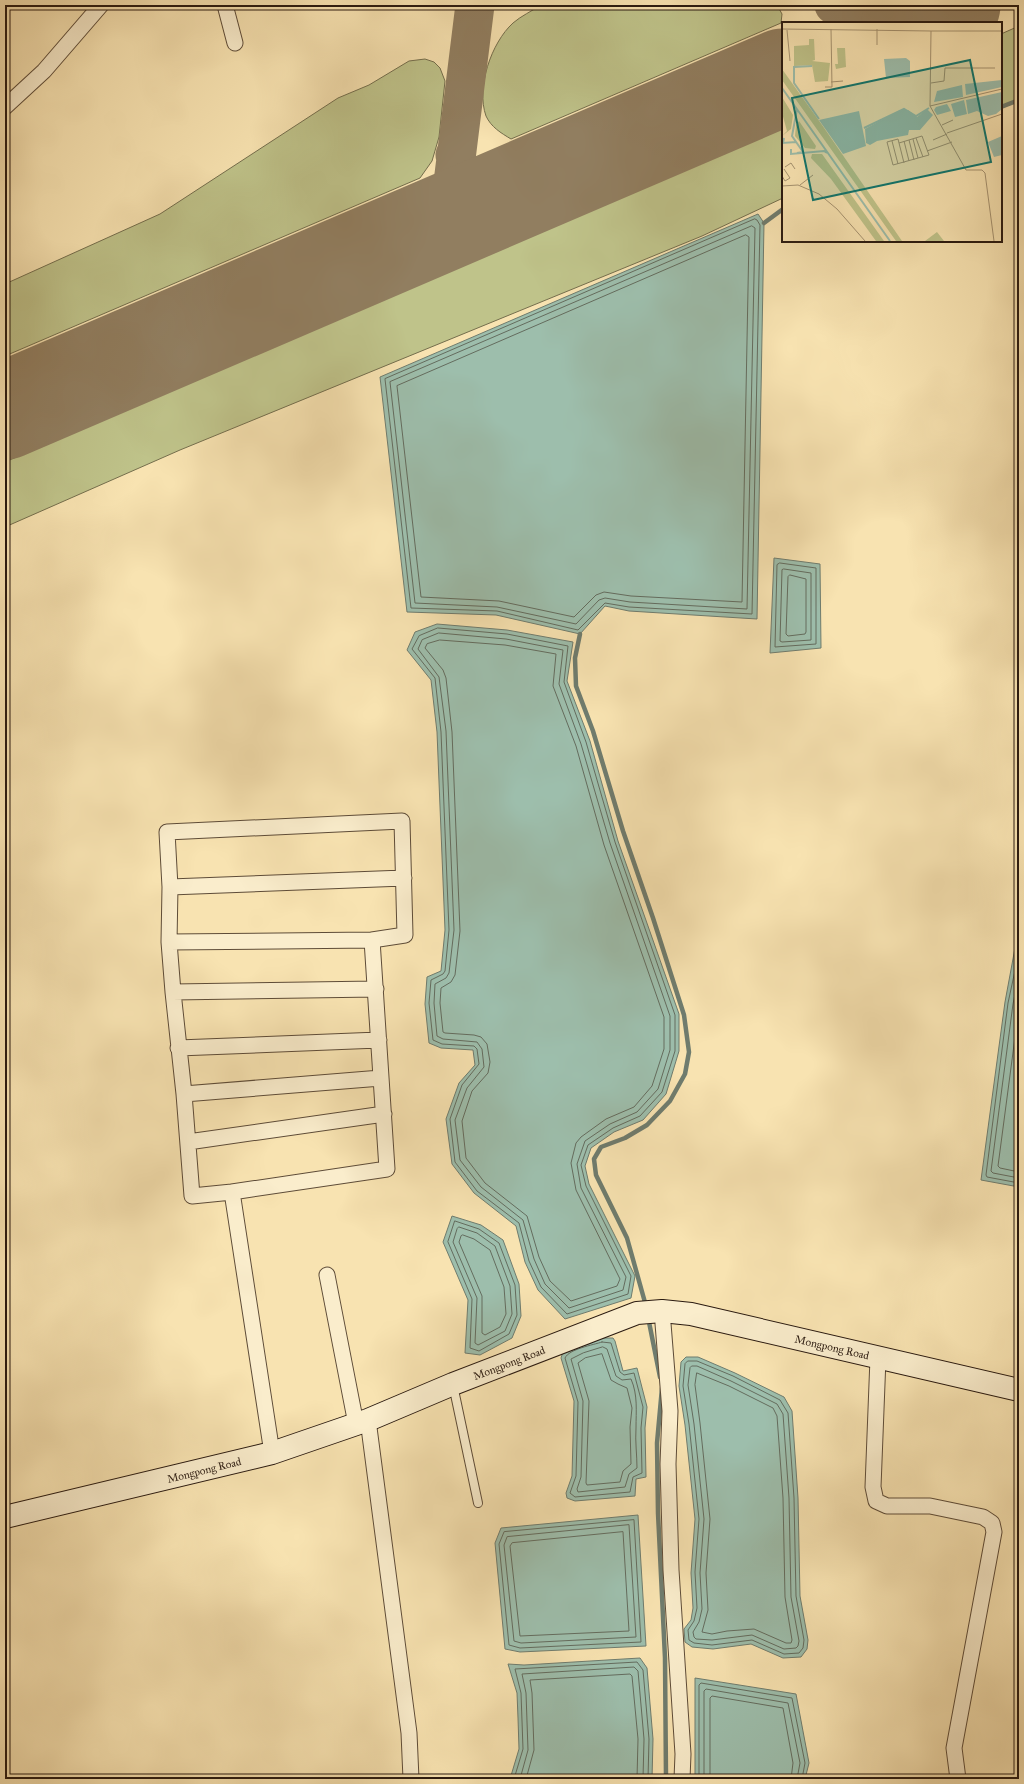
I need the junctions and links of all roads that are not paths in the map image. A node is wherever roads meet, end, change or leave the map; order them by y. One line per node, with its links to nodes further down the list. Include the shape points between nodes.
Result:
1 (101, 5): 4 (street, via 44,70)
2 (224, 5): 3 (street)
3 (235, 43)
4 (5, 107)
5 (404, 878): 6 (street); 6 (street, via 402,821 167,832); 7 (street, via 405,935)
6 (170, 887): 8 (street)
7 (372, 940): 8 (street); 9 (street)
8 (169, 942): 10 (street)
9 (376, 989): 10 (street); 11 (street)
10 (173, 992): 12 (street)
11 (379, 1040): 12 (street); 13 (street)
12 (178, 1048): 14 (street)
13 (382, 1078): 14 (street); 15 (street)
14 (184, 1094): 16 (street)
15 (384, 1114): 16 (street); 17 (street, via 387,1169)
16 (188, 1142): 17 (street, via 192,1196)
17 (232, 1192): 24 (street)
18 (327, 1275): 23 (street)
19 (662, 1311): 20 (main road, Mongpong Road, via 691,1314); 21 (main road, Mongpong Road, via 637,1313); 28 (street, via 670,1412 668,1464 671,1570 683,1754)
20 (878, 1358): 22 (main road, Mongpong Road); 29 (street, via 873,1487 876,1500 888,1506 930,1506 983,1517 992,1523 994,1532 954,1748)
21 (453, 1384): 23 (main road, Mongpong Road); 25 (lane)
22 (1019, 1390)
23 (362, 1422): 24 (main road, Mongpong Road); 27 (street, via 409,1733)
24 (272, 1453): 26 (main road, Mongpong Road)
25 (478, 1503)
26 (5, 1517)
27 (411, 1779)
28 (682, 1779)
29 (958, 1779)

